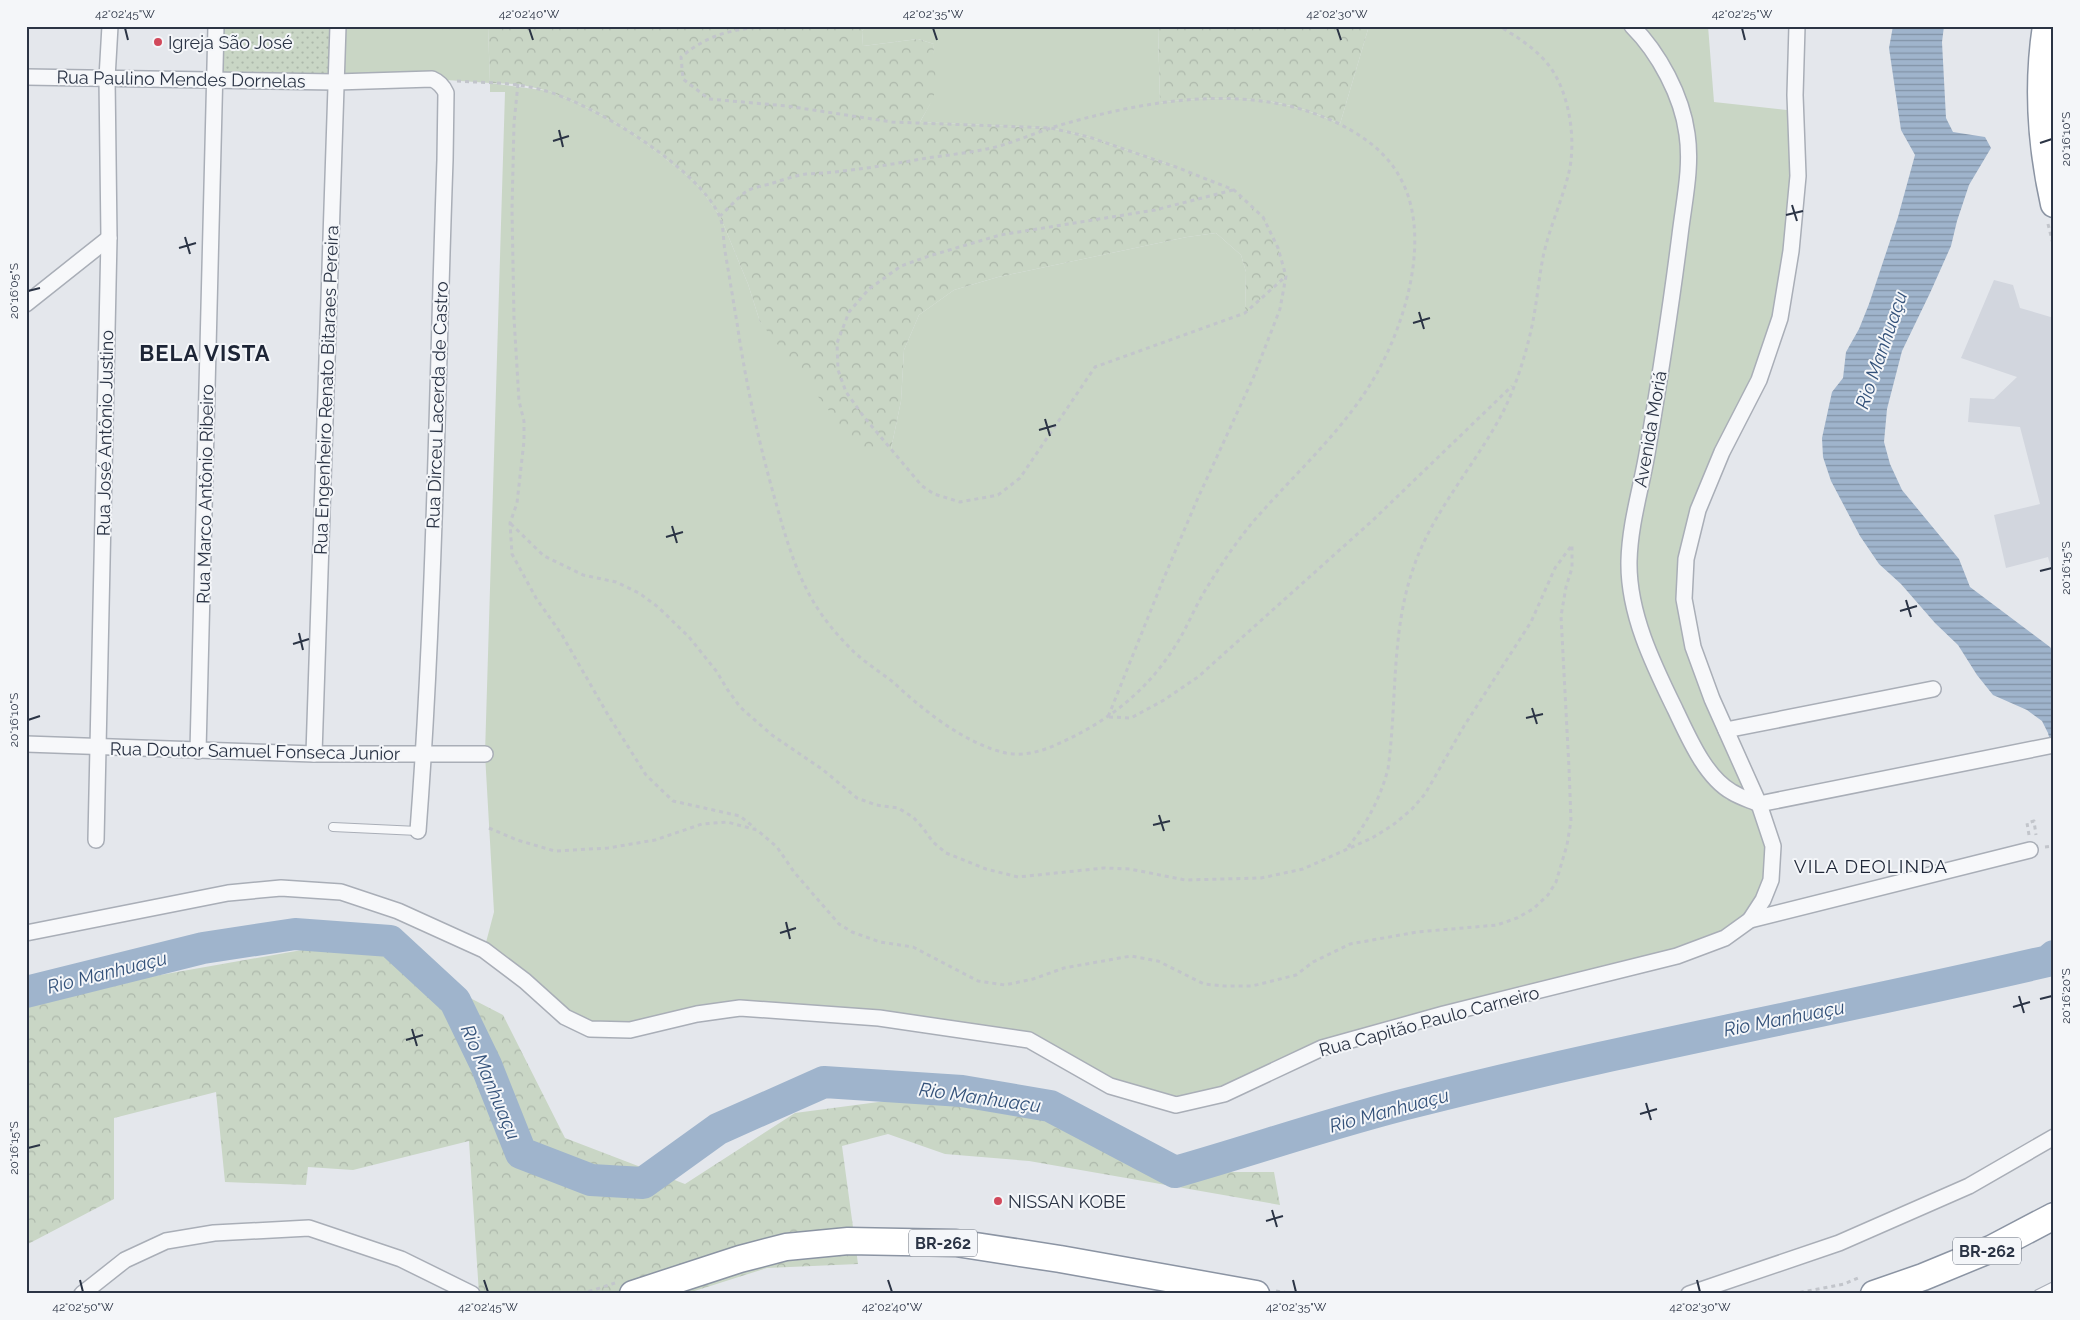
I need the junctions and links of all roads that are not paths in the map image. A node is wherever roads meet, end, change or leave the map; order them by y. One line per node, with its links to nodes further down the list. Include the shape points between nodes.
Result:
1 (110, 26): 8 (street, Rua José Antônio Justino)
2 (216, 26): 9 (street, Rua Marco Antônio Ribeiro)
3 (338, 26): 10 (street, Rua Engenheiro Renato Bitaraes Pereira)
4 (1632, 26): 23 (street, Avenida Moriá, via 1659,61 1672,87 1683,114 1689,148 1670,312 1648,450 1632,521 1629,562 1632,594 1650,659 1704,766 1730,791)
5 (1797, 26): 15 (street, via 1798,176 1780,318 1759,380 1722,452 1698,510 1686,559 1684,600 1694,647)
6 (2046, 26): 11 (highway, via 2041,58 2041,112)
7 (26, 77): 8 (street, Rua Paulino Mendes Dornelas)
8 (107, 78): 9 (street, Rua Paulino Mendes Dornelas); 12 (street, Rua José Antônio Justino)
9 (215, 80): 10 (street, Rua Paulino Mendes Dornelas); 19 (street, Rua Marco Antônio Ribeiro)
10 (336, 82): 20 (street, Rua Engenheiro Renato Bitaraes Pereira); 22 (street, Rua Dirceu Lacerda de Castro, via 432,80 446,93)
11 (2054, 204)
12 (109, 238): 13 (street); 18 (street, Rua José Antônio Justino)
13 (26, 304)
14 (1933, 689): 15 (street)
15 (1726, 730): 23 (street)
16 (26, 744): 18 (street, Rua Doutor Samuel Fonseca Junior)
17 (2054, 745): 23 (street)
18 (98, 748): 19 (street, Rua Doutor Samuel Fonseca Junior); 26 (street, Rua José Antônio Justino)
19 (198, 751): 20 (street, Rua Doutor Samuel Fonseca Junior)
20 (314, 754): 22 (street, Rua Doutor Samuel Fonseca Junior)
21 (485, 754): 22 (street, Rua Doutor Samuel Fonseca Junior)
22 (424, 755): 25 (street, Rua Dirceu Lacerda de Castro)
23 (1759, 804): 28 (street, via 1772,846 1770,880 1763,900)
24 (333, 826): 25 (lane)
25 (418, 832)
26 (96, 840)
27 (2030, 850): 28 (street)
28 (1750, 920): 29 (street, Rua Capitão Paulo Carneiro, via 1725,938 1677,956 1322,1048 1224,1094 1176,1105 1110,1086 1029,1040 880,1018 740,1008 697,1014 630,1030 590,1029 565,1017 484,950 398,911 341,892 281,888 228,893)
29 (26, 933)
30 (2054, 1137): 37 (street, via 1970,1186 1847,1240)
31 (2054, 1216): 38 (highway, BR-262, via 1991,1249)
32 (2054, 1286): 39 (lane)
33 (82, 1294): 34 (street, via 125,1260 166,1241 214,1233 309,1228 401,1259)
34 (472, 1294)
35 (633, 1294): 36 (highway, BR-262, via 786,1247 848,1241 956,1243)
36 (1256, 1294)
37 (1689, 1294)
38 (1874, 1294)
39 (2038, 1294)

